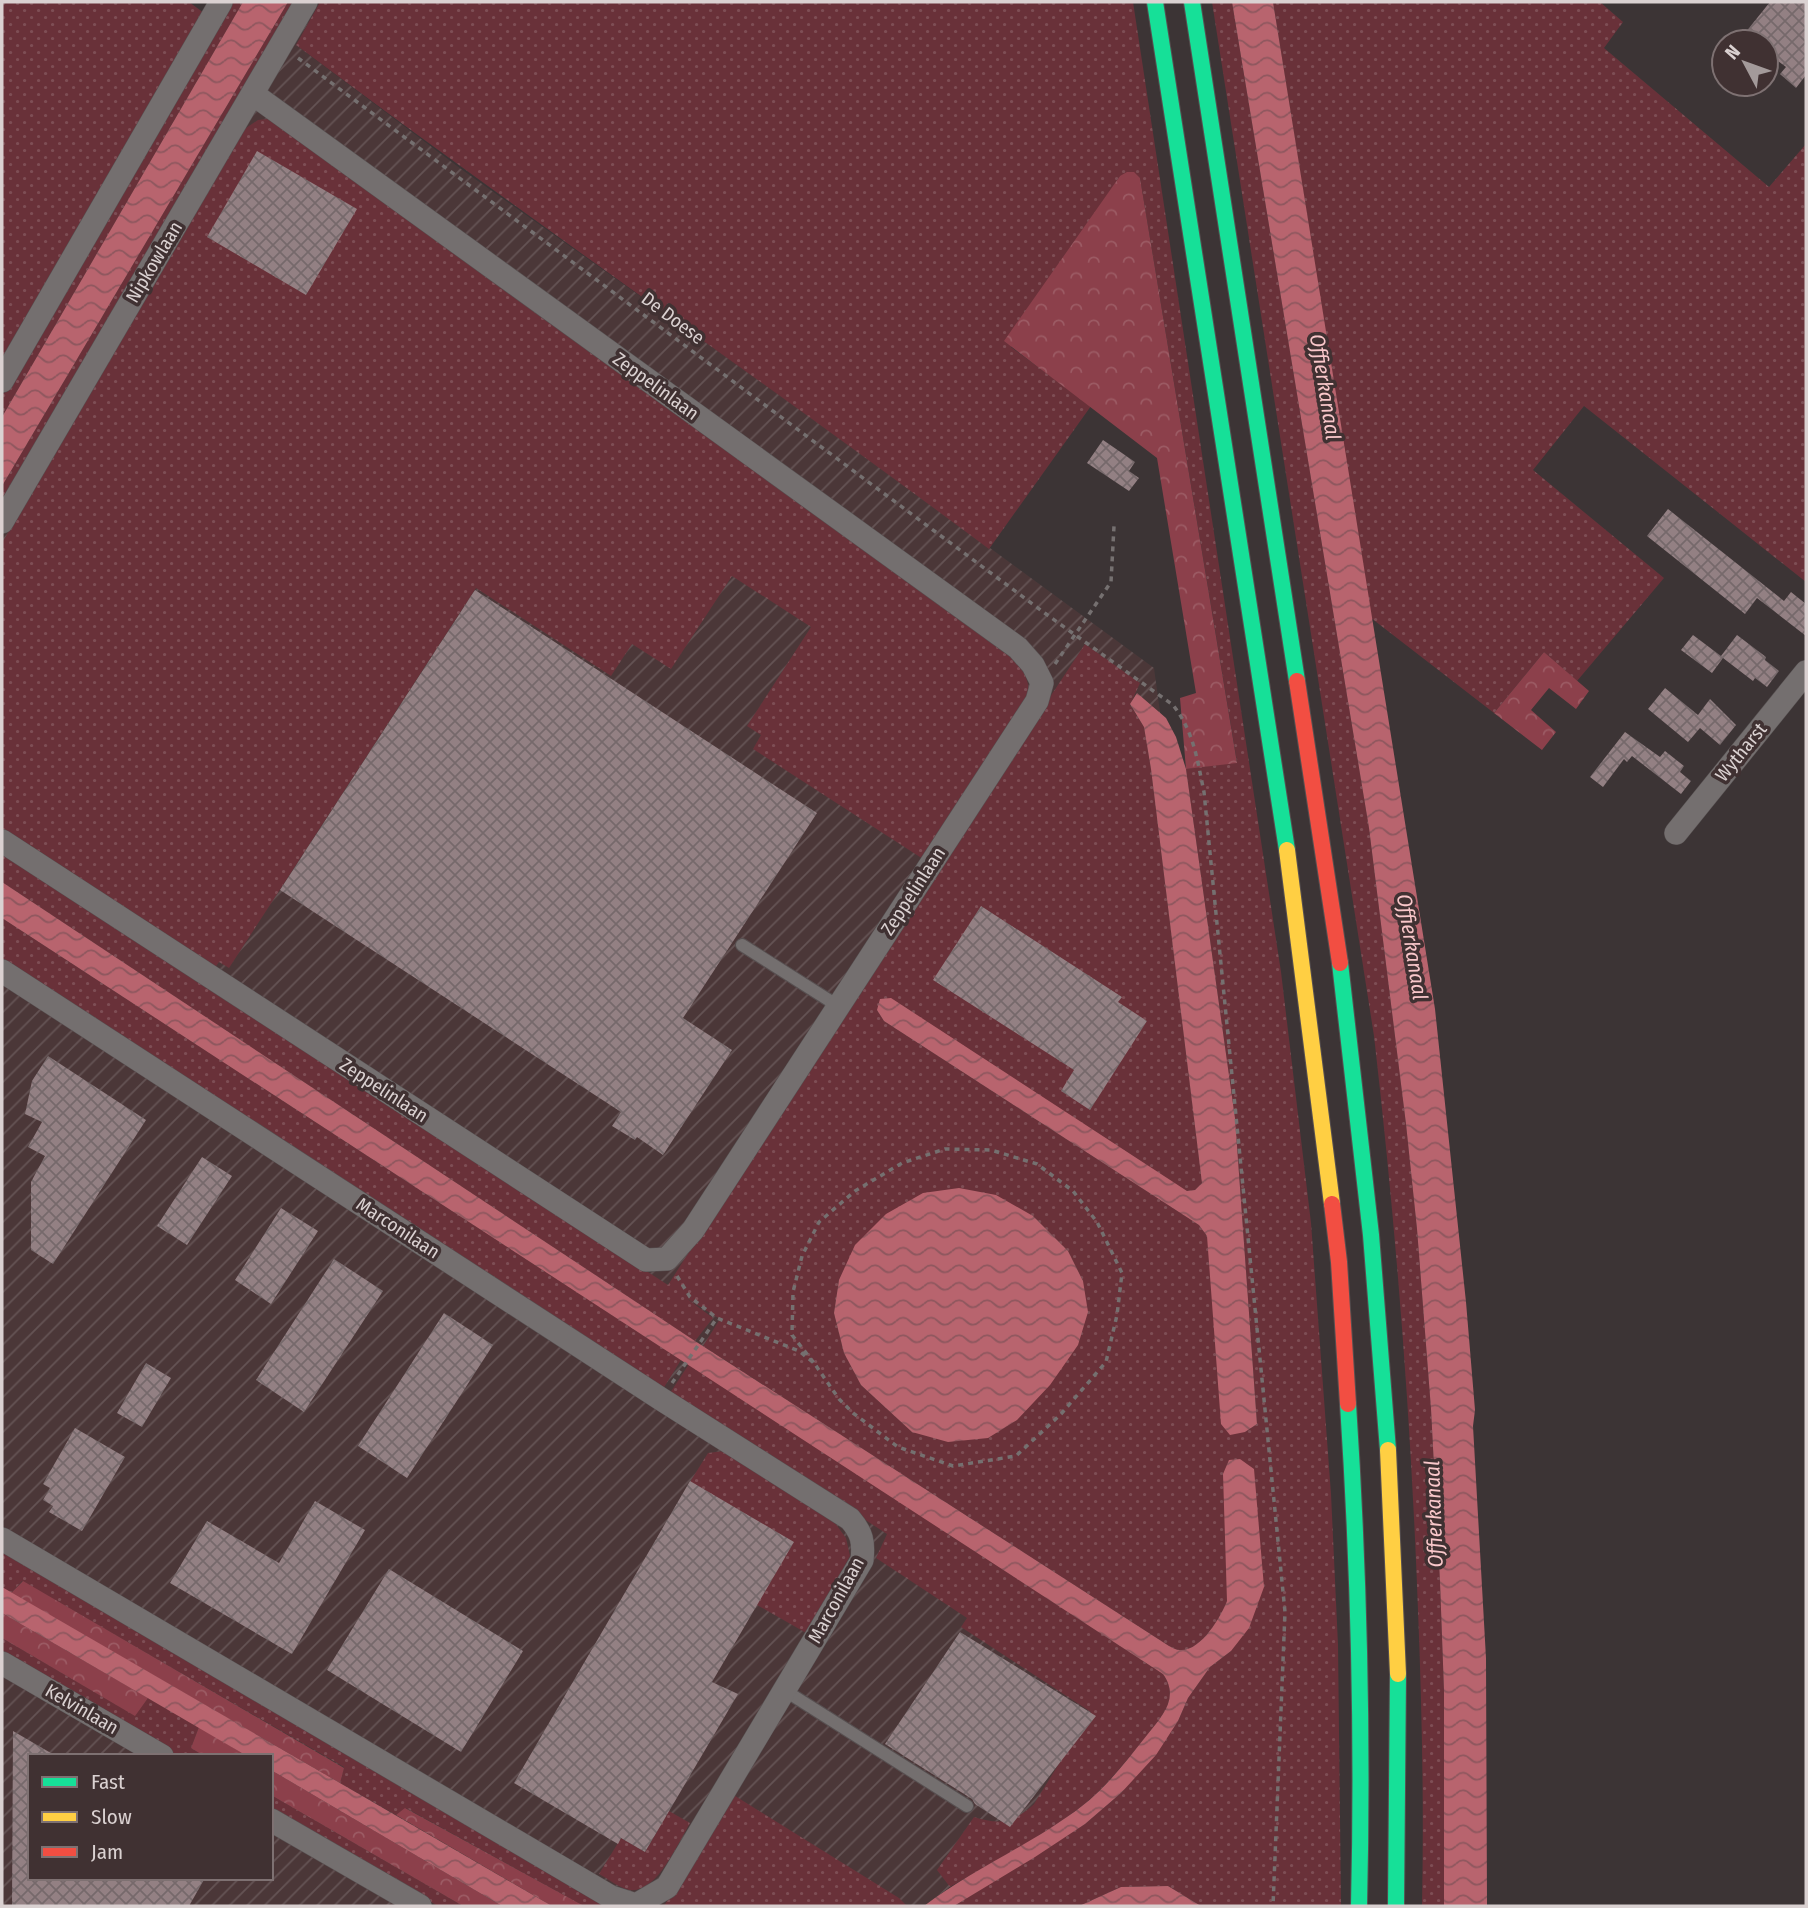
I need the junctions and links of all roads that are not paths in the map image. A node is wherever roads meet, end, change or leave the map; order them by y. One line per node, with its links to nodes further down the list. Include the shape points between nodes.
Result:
1 (221, 2): 6 (street)
2 (306, 2): 5 (street, Nipkowlaan)
3 (1155, 2): 21 (highway, via 1294,898 1339,1262 1356,1531 1362,1768)
4 (1192, 2): 22 (highway, via 1344,996 1377,1292 1394,1527)
5 (253, 94): 7 (street, Nipkowlaan); 13 (street, Zeppelinlaan, via 1018,648 1033,665 1042,683 1037,701)
6 (2, 381)
7 (2, 522)
8 (1806, 672): 9 (street, Wytharst)
9 (1676, 833)
10 (2, 841): 13 (street, Zeppelinlaan, via 646,1260 667,1259 693,1230)
11 (742, 945): 13 (lane)
12 (2, 971): 16 (street, Marconilaan, via 850,1520 861,1532 862,1560)
13 (838, 1006)
14 (2, 1539): 16 (street, Marconilaan, via 611,1897 636,1905 667,1887)
15 (2, 1663): 17 (street, Kelvinlaan)
16 (784, 1690): 18 (lane)
17 (159, 1754)
18 (967, 1806)
19 (273, 1821): 20 (street)
20 (420, 1906)
21 (1359, 1906)
22 (1396, 1906)

